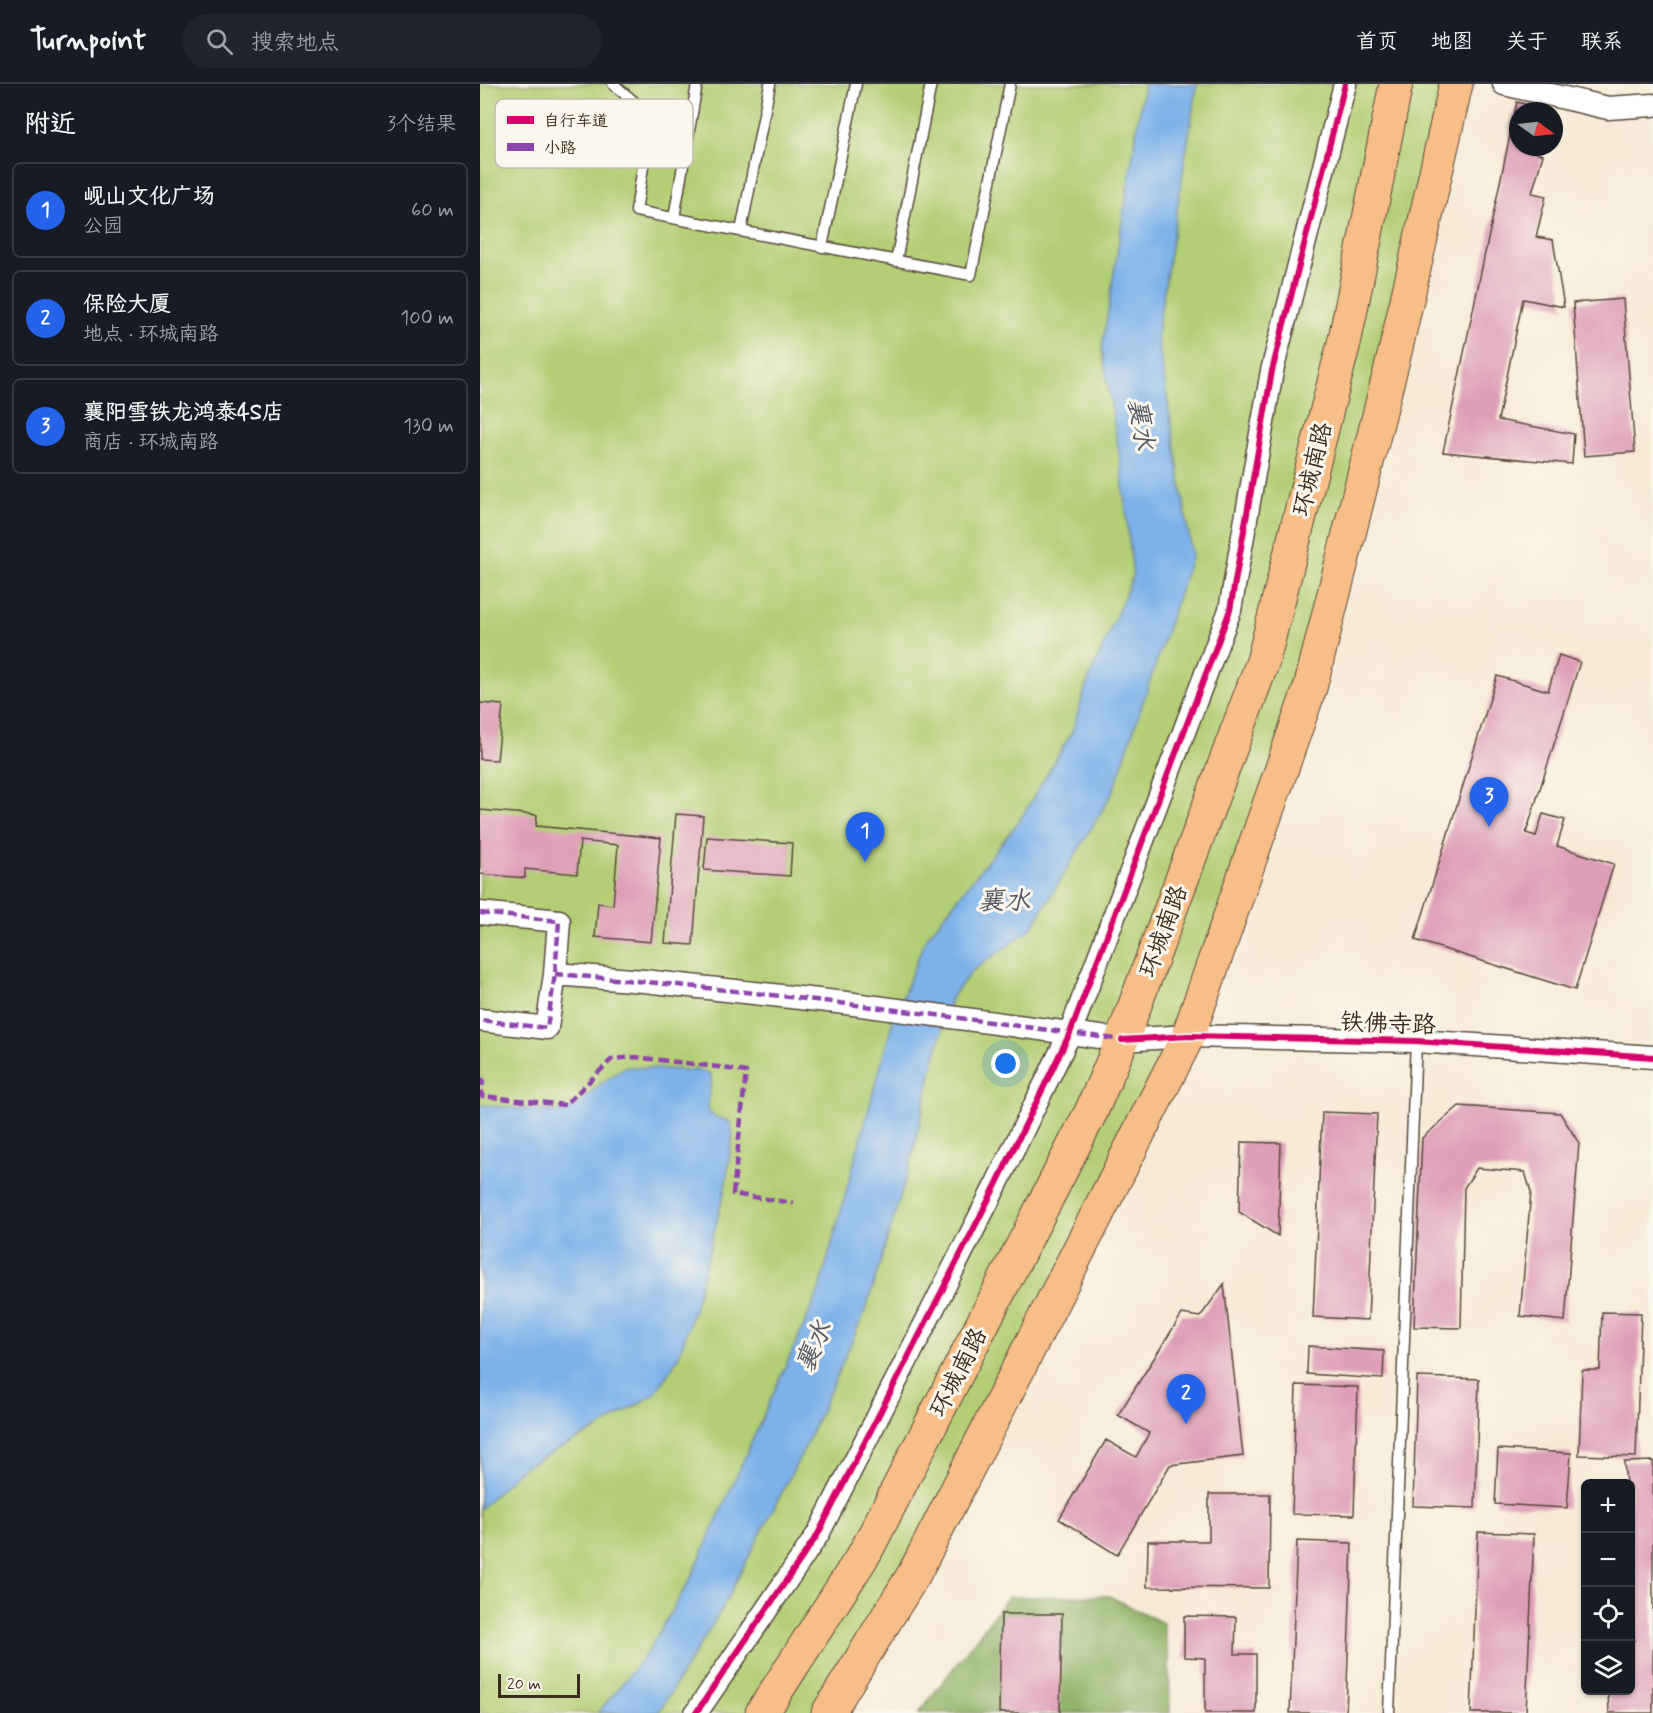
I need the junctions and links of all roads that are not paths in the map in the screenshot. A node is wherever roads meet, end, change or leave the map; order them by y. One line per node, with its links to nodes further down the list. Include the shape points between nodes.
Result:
1 (613, 84): 11 (lane)
2 (697, 84): 13 (lane)
3 (770, 84): 17 (lane)
4 (856, 84): 18 (lane)
5 (931, 84): 19 (lane)
6 (1010, 84): 19 (lane, via 971,275)
7 (1345, 84): 23 (street, via 1272,371 1230,610)
8 (1396, 84): 25 (highway, 环城南路, via 1345,339 1263,661)
9 (1456, 84): 24 (highway, via 1396,348 1310,688)
10 (1504, 84): 12 (street, via 1608,108)
11 (631, 99)
12 (1653, 105)
13 (693, 107)
14 (643, 168): 16 (lane, via 636,211)
15 (683, 168): 16 (lane)
16 (674, 218): 17 (lane)
17 (741, 231): 18 (lane)
18 (822, 247): 19 (lane)
19 (896, 261)
20 (480, 914): 21 (street, via 559,921)
21 (555, 974): 22 (street, via 547,1028); 23 (street, 铁佛寺路, via 846,1003)
22 (480, 1020)
23 (1070, 1033): 25 (street, 铁佛寺路); 28 (street, via 818,1534)
24 (1188, 1036): 25 (street, 铁佛寺路); 26 (street, 铁佛寺路); 30 (highway, via 914,1574)
25 (1122, 1040): 29 (highway, 环城南路, via 1091,1112 866,1551)
26 (1416, 1041): 27 (street, 铁佛寺路); 31 (lane)
27 (1653, 1057)
28 (696, 1713)
29 (762, 1713)
30 (828, 1713)
31 (1389, 1713)

